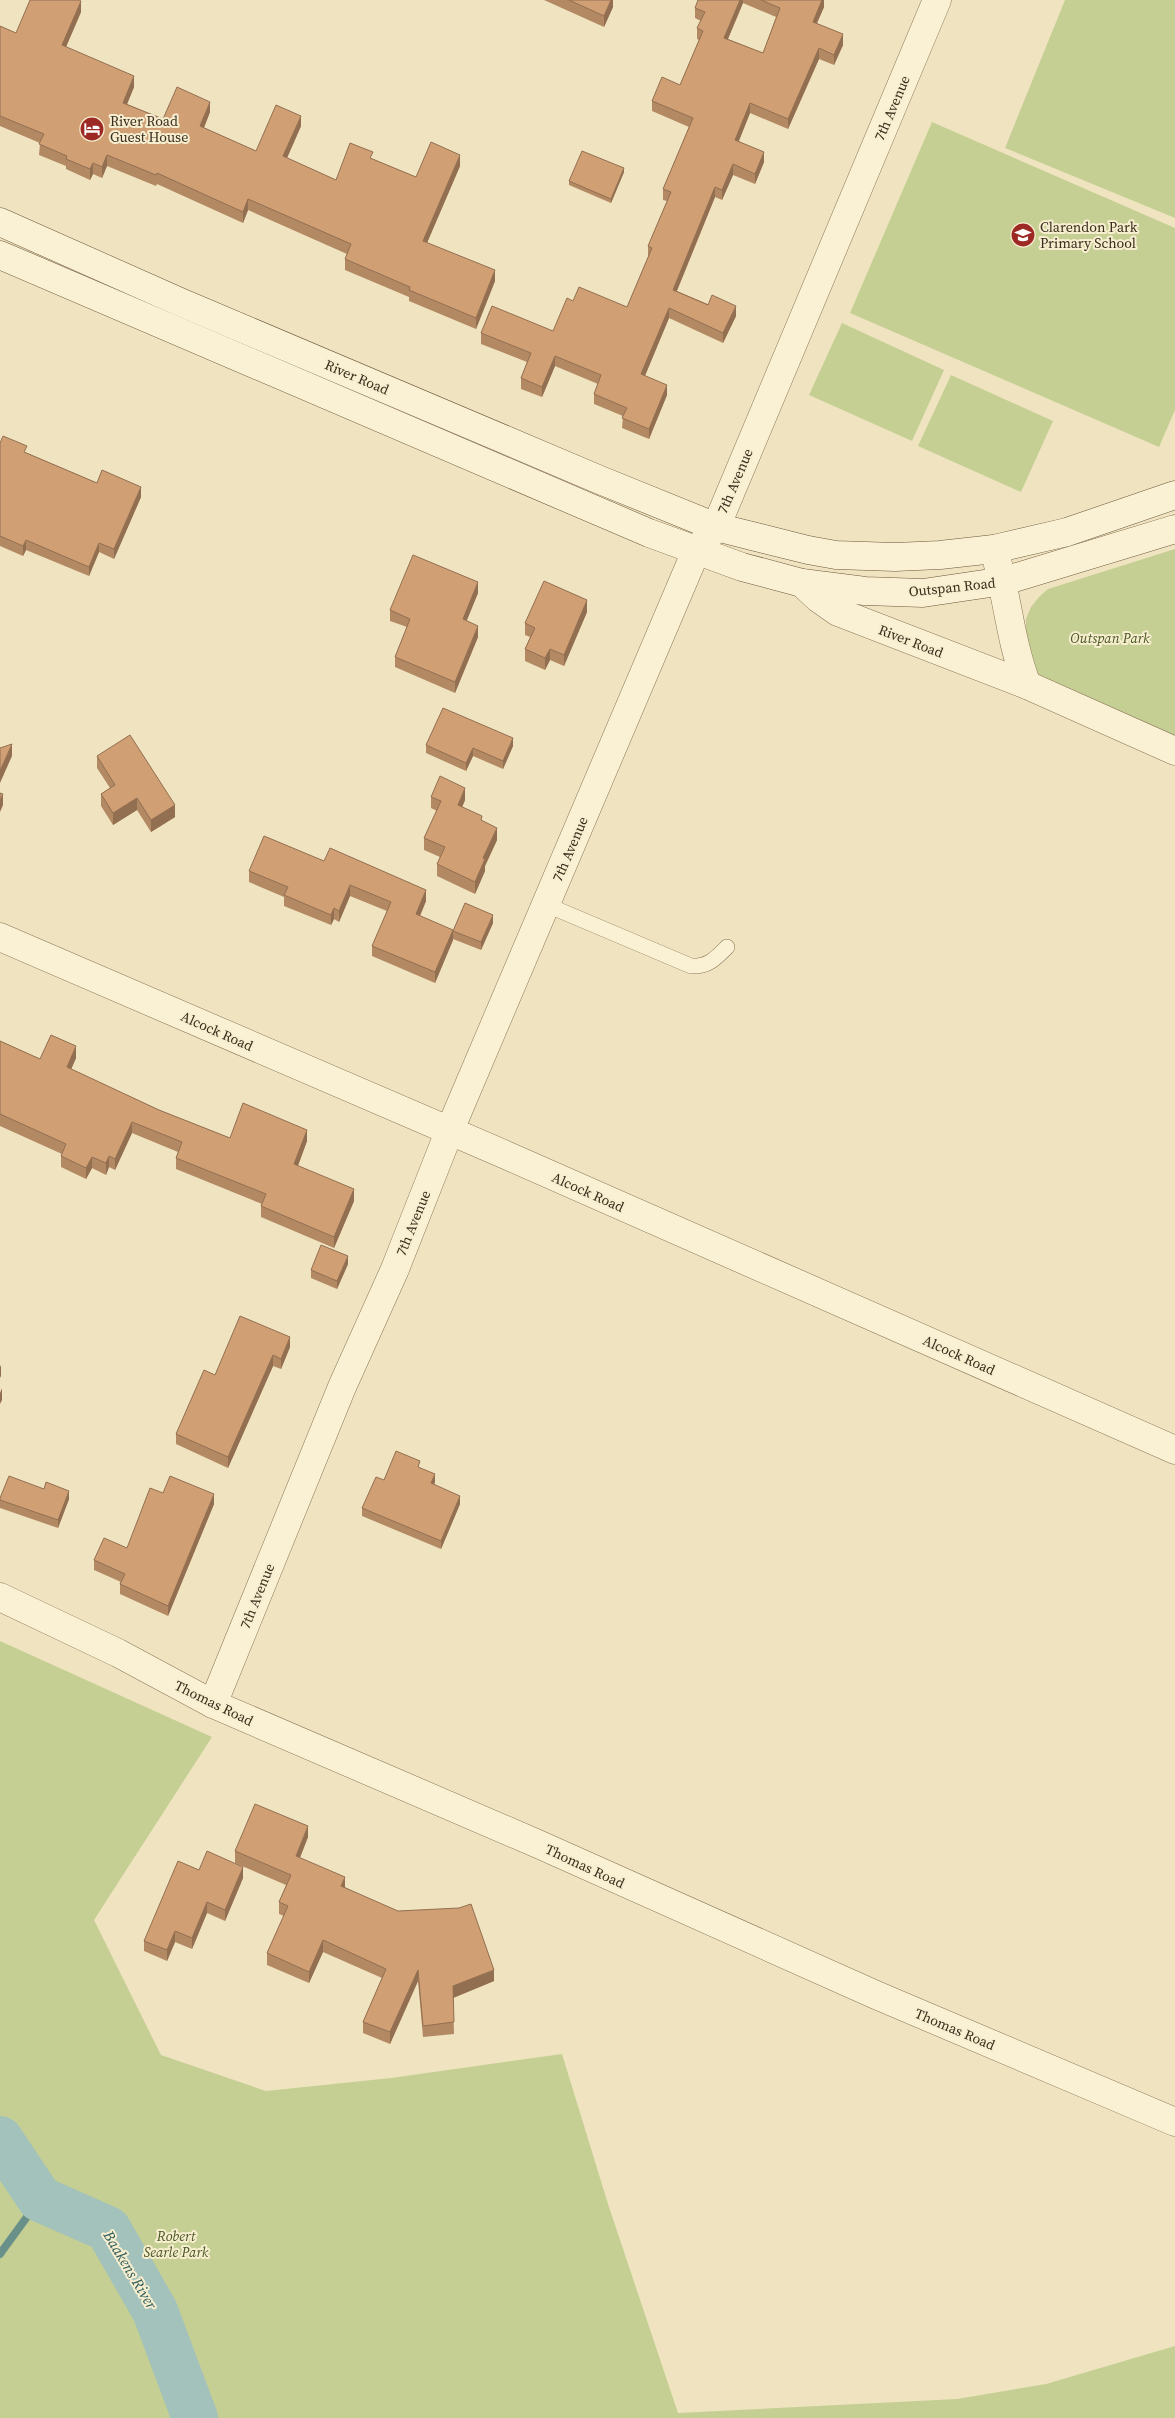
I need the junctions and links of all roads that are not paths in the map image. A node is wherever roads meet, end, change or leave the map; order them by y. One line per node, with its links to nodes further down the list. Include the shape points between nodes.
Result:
1 (937, 0): 7 (street, 7th Avenue)
2 (0, 222): 4 (street, River Road)
3 (0, 255): 5 (street)
4 (299, 352): 5 (street); 7 (street, River Road)
5 (288, 380): 10 (street)
6 (1175, 494): 9 (street, via 1067,532)
7 (716, 527): 9 (street, via 836,555 940,556); 10 (street, 7th Avenue)
8 (1175, 529): 11 (street, Outspan Road)
9 (994, 549): 11 (street)
10 (696, 551): 12 (street, Outspan Road); 15 (street, 7th Avenue)
11 (1004, 581): 12 (street, Outspan Road, via 923,593 865,591); 13 (street, via 1018,661)
12 (802, 583): 13 (street, River Road, via 838,612)
13 (1027, 685): 14 (street, River Road)
14 (1175, 751)
15 (547, 905): 17 (lane, via 691,966 709,964); 18 (street, 7th Avenue)
16 (0, 937): 18 (street, Alcock Road)
17 (727, 947)
18 (449, 1132): 19 (street, Alcock Road); 21 (street, 7th Avenue)
19 (1175, 1450)
20 (0, 1597): 21 (street, Thomas Road, via 118,1653)
21 (213, 1704): 22 (street, Thomas Road, via 876,1995)
22 (1175, 2122)

